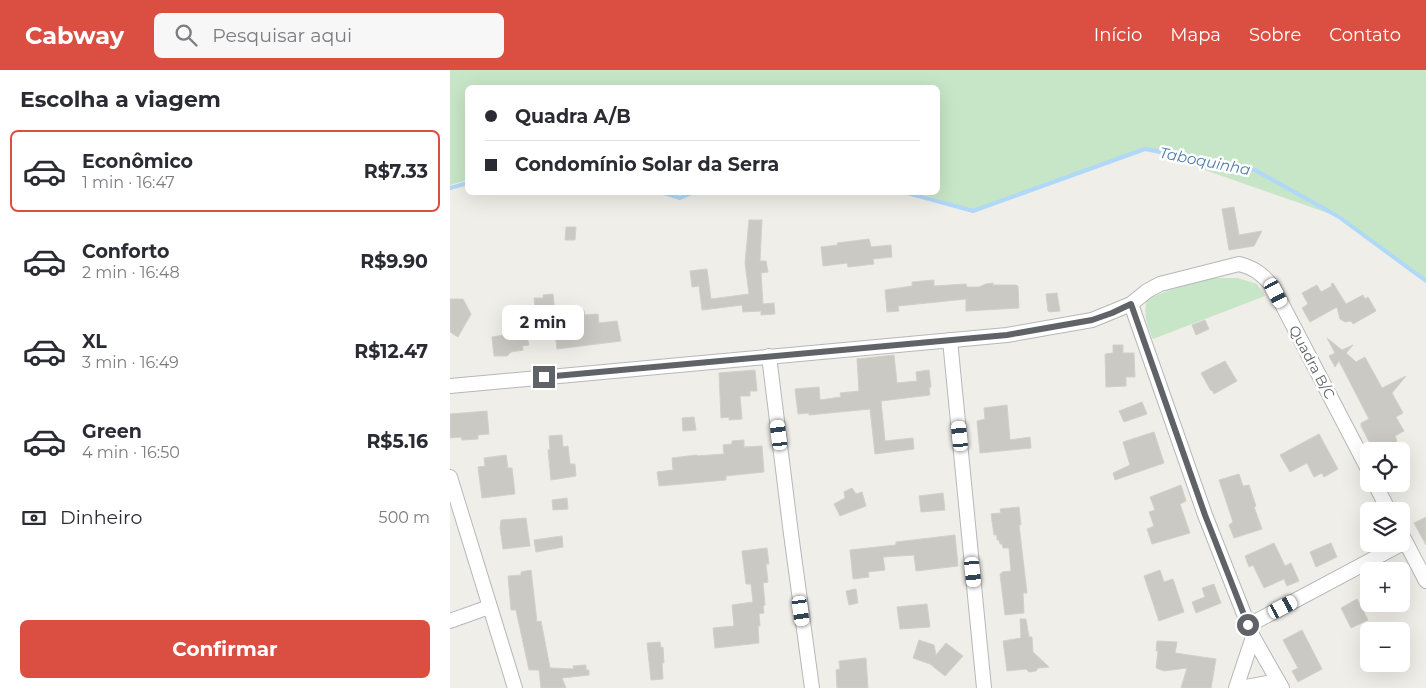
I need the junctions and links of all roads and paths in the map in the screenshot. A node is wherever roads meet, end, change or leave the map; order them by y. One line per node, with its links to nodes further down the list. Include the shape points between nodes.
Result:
1 (1131, 304): 2 (street, Quadra B/C, via 1092,320 1007,335); 5 (street, Quadra B/C, via 1160,284 1239,264 1250,266 1273,287); 12 (street, via 1205,515)
2 (950, 340): 3 (street, Quadra B/C); 16 (street)
3 (769, 356): 4 (street, Quadra B/C); 15 (street)
4 (450, 386)
5 (1360, 455)
6 (450, 477): 10 (street)
7 (1410, 551): 9 (street)
8 (1380, 552): 12 (street)
9 (1426, 581)
10 (489, 607): 11 (street); 14 (street)
11 (450, 621)
12 (1251, 631): 13 (street); 17 (street)
13 (1280, 685): 18 (street)
14 (515, 688)
15 (812, 688)
16 (984, 688)
17 (1236, 688)
18 (1240, 688)

